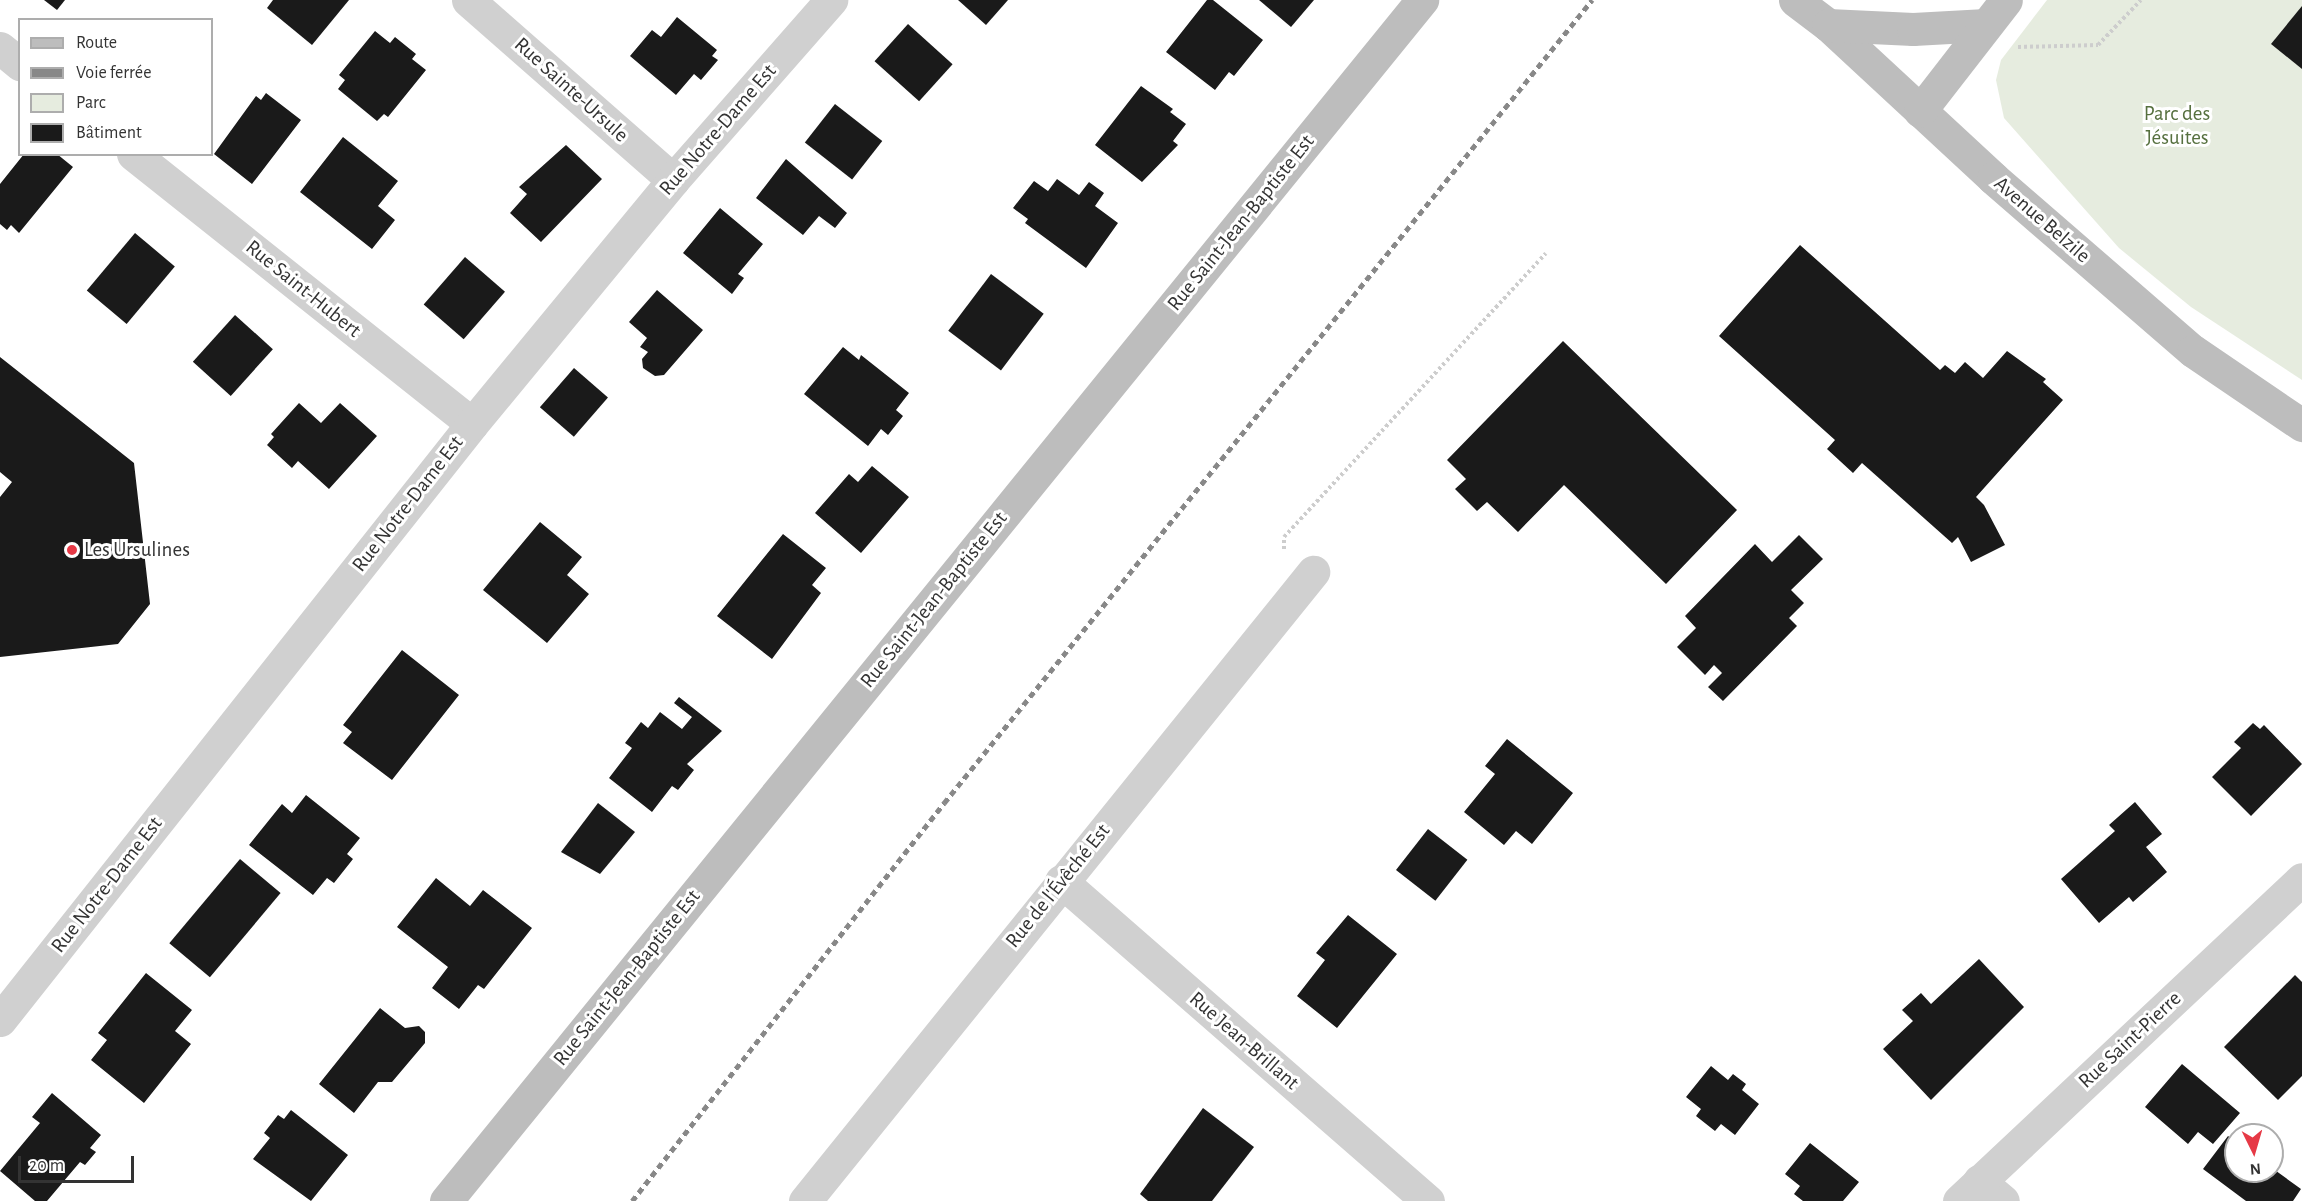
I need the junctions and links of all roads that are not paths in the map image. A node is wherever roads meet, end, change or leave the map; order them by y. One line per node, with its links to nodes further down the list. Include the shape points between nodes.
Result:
1 (468, 0): 11 (street, Rue Sainte-Ursule)
2 (831, 0): 11 (street, Rue Notre-Dame Est)
3 (1422, 0): 19 (street, Rue Saint-Jean-Baptiste Est)
4 (1795, 0): 6 (street, Avenue Belzile)
5 (2000, 24): 6 (street, via 1913,29); 9 (street)
6 (1828, 26): 9 (street, Avenue Belzile)
7 (0, 48): 8 (street)
8 (18, 62)
9 (1920, 111): 13 (street, Avenue Belzile, via 2193,351)
10 (136, 156): 12 (street, Rue Saint-Hubert)
11 (673, 180): 12 (street, Rue Notre-Dame Est)
12 (472, 424): 17 (street, Rue Notre-Dame Est)
13 (2302, 425)
14 (1313, 572): 16 (street, Rue de l'Évêché Est)
15 (2302, 879): 18 (street, Rue Saint-Pierre)
16 (1061, 881): 20 (street, Rue de l'Évêché Est); 21 (street, Rue Jean-Brillant)
17 (0, 1020)
18 (1980, 1194)
19 (446, 1201)
20 (805, 1201)
21 (1428, 1201)

